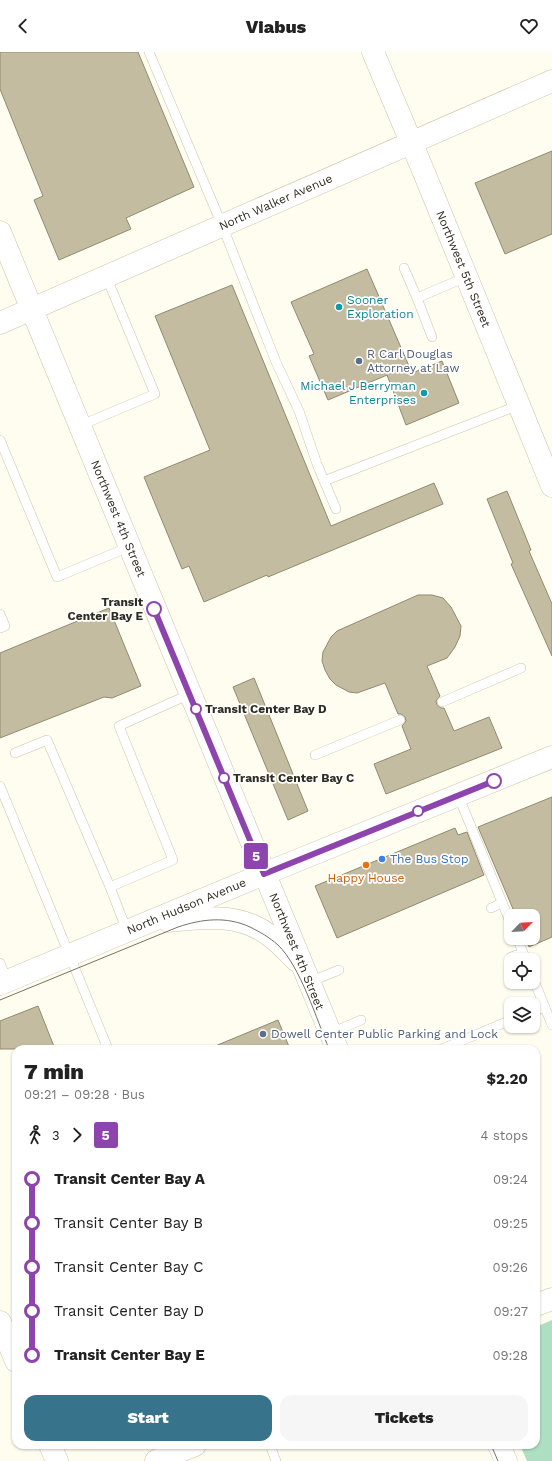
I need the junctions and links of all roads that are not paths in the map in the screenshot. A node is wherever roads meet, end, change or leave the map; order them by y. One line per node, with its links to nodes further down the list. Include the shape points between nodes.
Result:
1 (149, 52): 5 (lane)
2 (373, 52): 4 (main road, Northwest 5th Street)
3 (552, 81): 4 (main road, North Walker Avenue)
4 (411, 142): 5 (main road, North Walker Avenue); 9 (main road, Northwest 5th Street)
5 (222, 226): 8 (main road, North Walker Avenue); 17 (lane, via 276,362 299,410)
6 (1, 240): 11 (main road, Northwest 4th Street)
7 (404, 268): 10 (lane)
8 (106, 276): 11 (main road, North Walker Avenue); 15 (lane, via 155,394)
9 (466, 277): 10 (lane); 14 (main road, Northwest 5th Street)
10 (417, 298): 13 (lane)
11 (32, 309): 12 (main road, North Walker Avenue); 15 (main road, Northwest 4th Street)
12 (0, 323)
13 (432, 337)
14 (519, 405): 17 (lane); 18 (main road, Northwest 5th Street)
15 (79, 426): 20 (main road, Northwest 4th Street)
16 (0, 440): 20 (lane, via 57,577)
17 (324, 481): 19 (lane)
18 (552, 486)
19 (336, 509)
20 (129, 547): 24 (main road, Northwest 4th Street)
21 (0, 614): 22 (lane, via 5,626)
22 (0, 628)
23 (521, 668): 25 (lane)
24 (190, 694): 32 (main road, Northwest 4th Street); 33 (lane, via 119,726 173,860)
25 (442, 702)
26 (400, 720): 28 (lane)
27 (15, 753): 33 (lane, via 47,740)
28 (315, 755)
29 (552, 757): 31 (main road, North Hudson Avenue)
30 (0, 786): 38 (lane)
31 (458, 795): 32 (main road, North Hudson Avenue); 34 (lane)
32 (264, 874): 37 (main road, North Hudson Avenue); 40 (main road, Northwest 4th Street)
33 (110, 887): 37 (lane)
34 (502, 903): 35 (lane); 36 (lane)
35 (491, 908)
36 (505, 909)
37 (137, 927): 38 (main road, North Hudson Avenue); 40 (main road, via 208,918 240,921 268,934)
38 (70, 955): 41 (main road, North Hudson Avenue); 49 (lane)
39 (339, 970): 40 (lane)
40 (306, 974): 48 (main road, Northwest 4th Street)
41 (2, 976)
42 (537, 989): 43 (lane)
43 (544, 1006): 44 (lane); 47 (lane)
44 (540, 1008)
45 (361, 1020): 48 (lane)
46 (504, 1023): 50 (lane)
47 (552, 1025)
48 (333, 1041)
49 (106, 1045)
50 (452, 1045)
51 (552, 1299): 52 (main road)
52 (540, 1304)
53 (0, 1322): 54 (main road)
54 (12, 1351)
55 (52, 1449): 59 (main road)
56 (185, 1449): 60 (main road)
57 (272, 1449): 61 (lane)
58 (501, 1449): 62 (main road)
59 (57, 1461)
60 (156, 1461)
61 (276, 1461)
62 (506, 1461)

